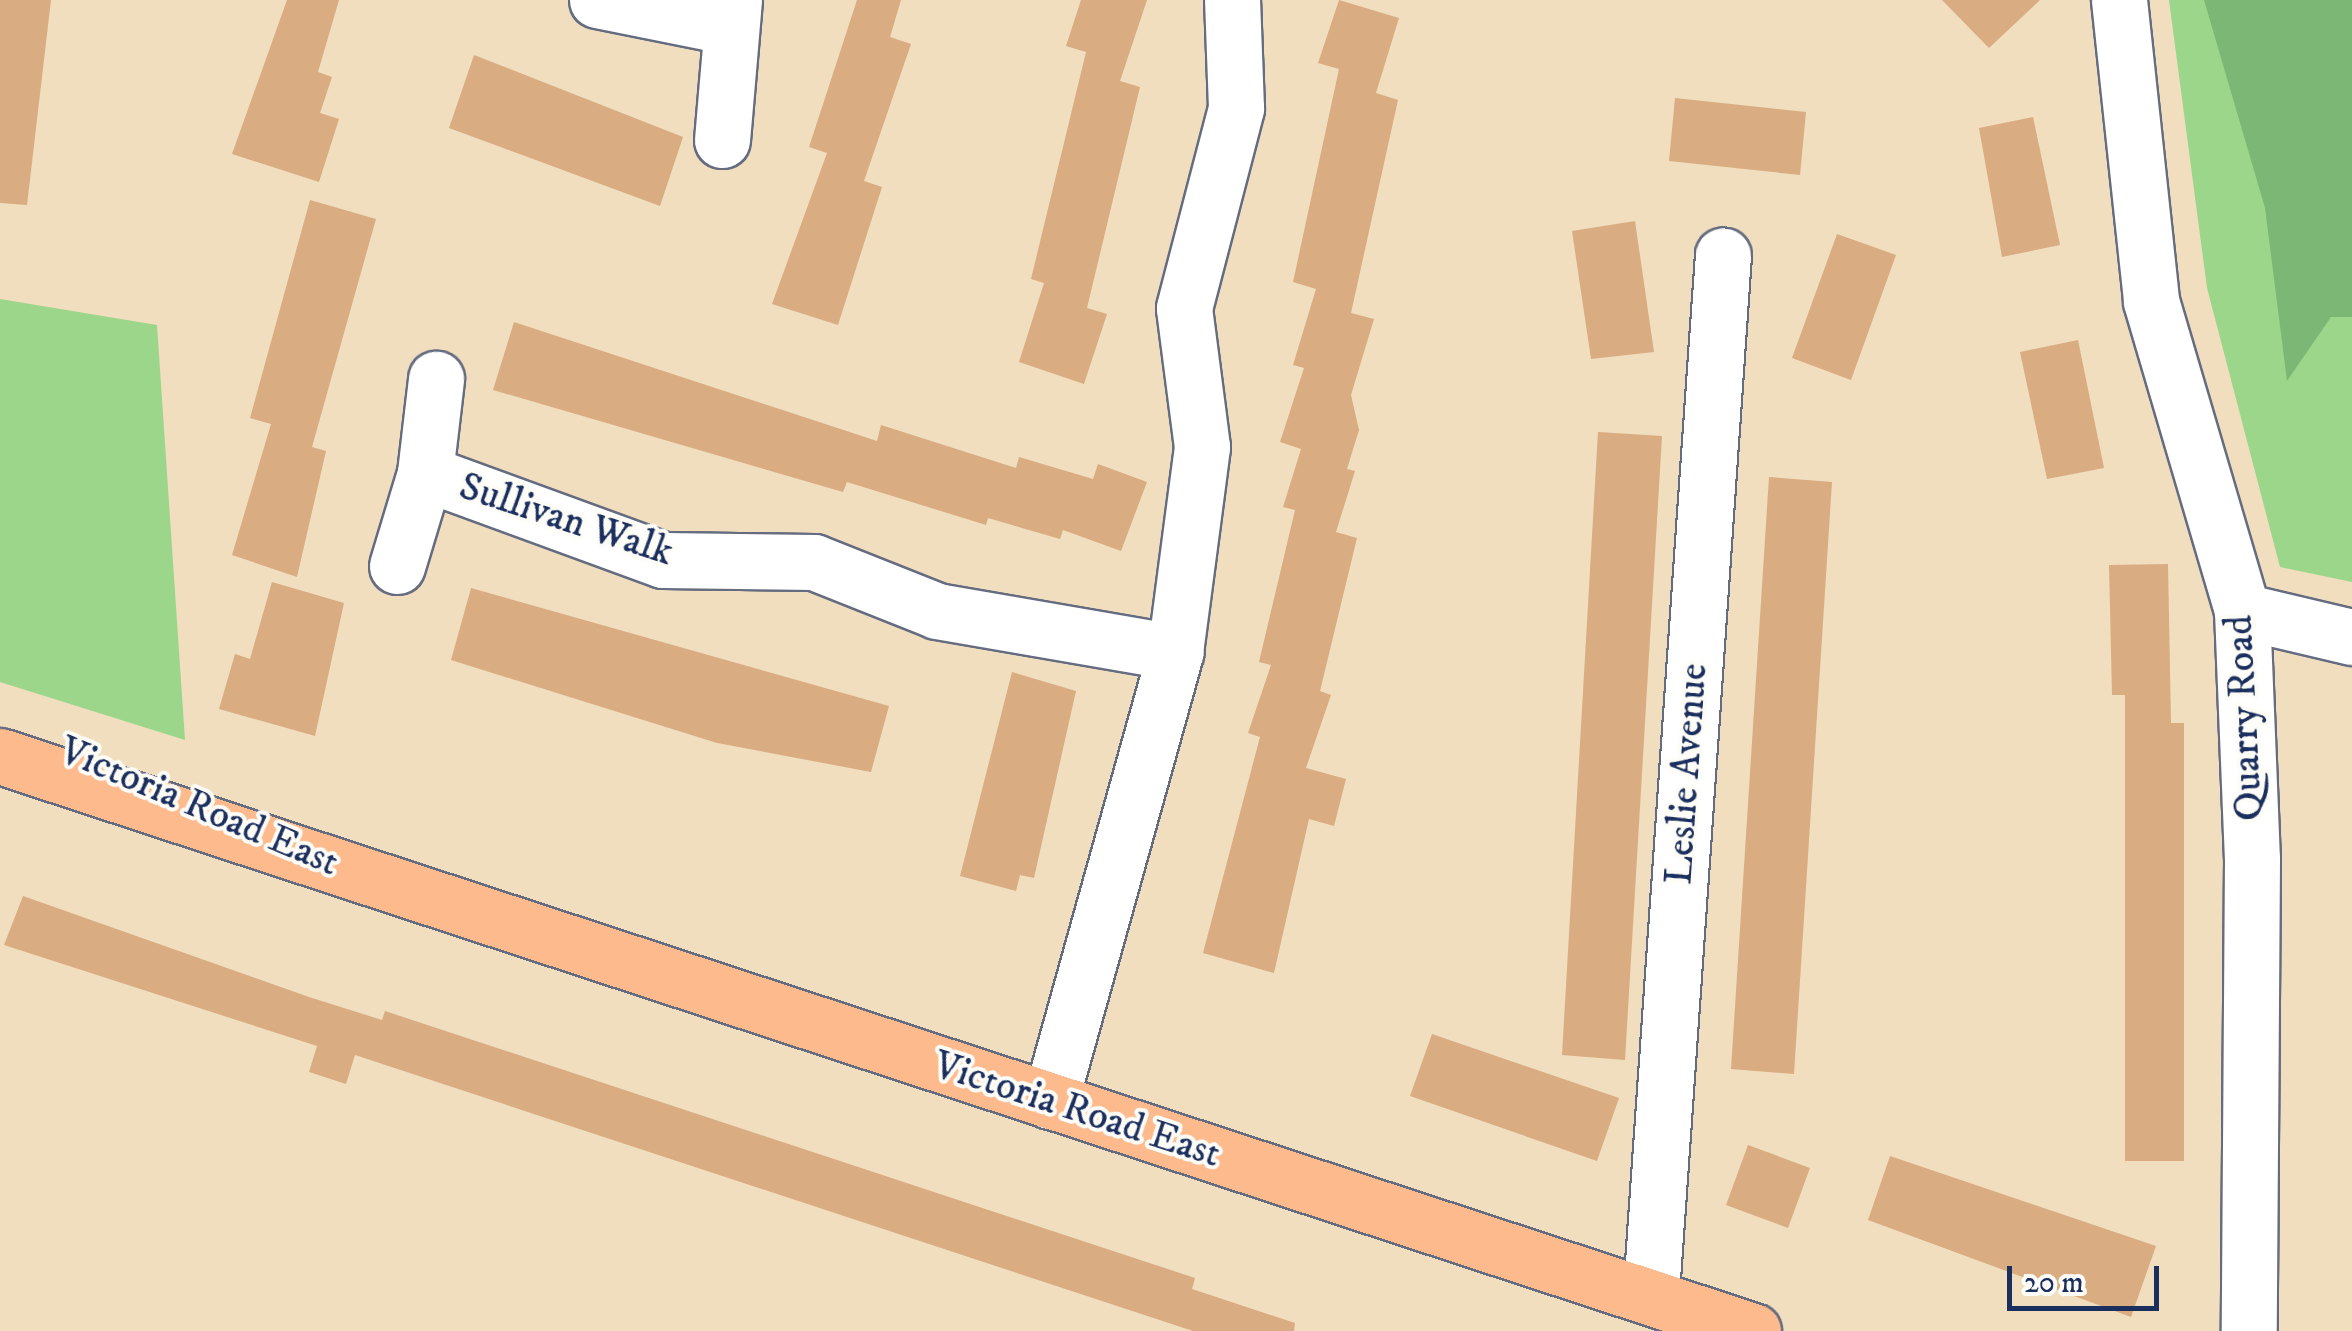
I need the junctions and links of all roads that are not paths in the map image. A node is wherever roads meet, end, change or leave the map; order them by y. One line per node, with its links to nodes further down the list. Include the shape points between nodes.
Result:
1 (597, 0): 4 (street)
2 (1232, 0): 12 (street, via 1236,108 1184,308 1202,447)
3 (2119, 0): 10 (street, Quarry Road, via 2150,301)
4 (730, 13): 5 (street)
5 (722, 140)
6 (1723, 255): 17 (street, Leslie Avenue)
7 (436, 379): 8 (street)
8 (425, 473): 9 (street); 12 (street, Sullivan Walk, via 663,560 814,562 937,612)
9 (396, 566)
10 (2242, 611): 11 (street); 19 (street, Quarry Road, via 2252,860)
11 (2352, 637)
12 (1175, 652): 16 (street)
13 (0, 721): 15 (main road, Victoria Road East)
14 (0, 756): 15 (main road, Victoria Road East)
15 (399, 893): 16 (main road, Victoria Road East)
16 (1050, 1102): 17 (main road, Victoria Road East)
17 (1651, 1292): 18 (main road, Victoria Road East)
18 (1753, 1331)
19 (2249, 1331)

